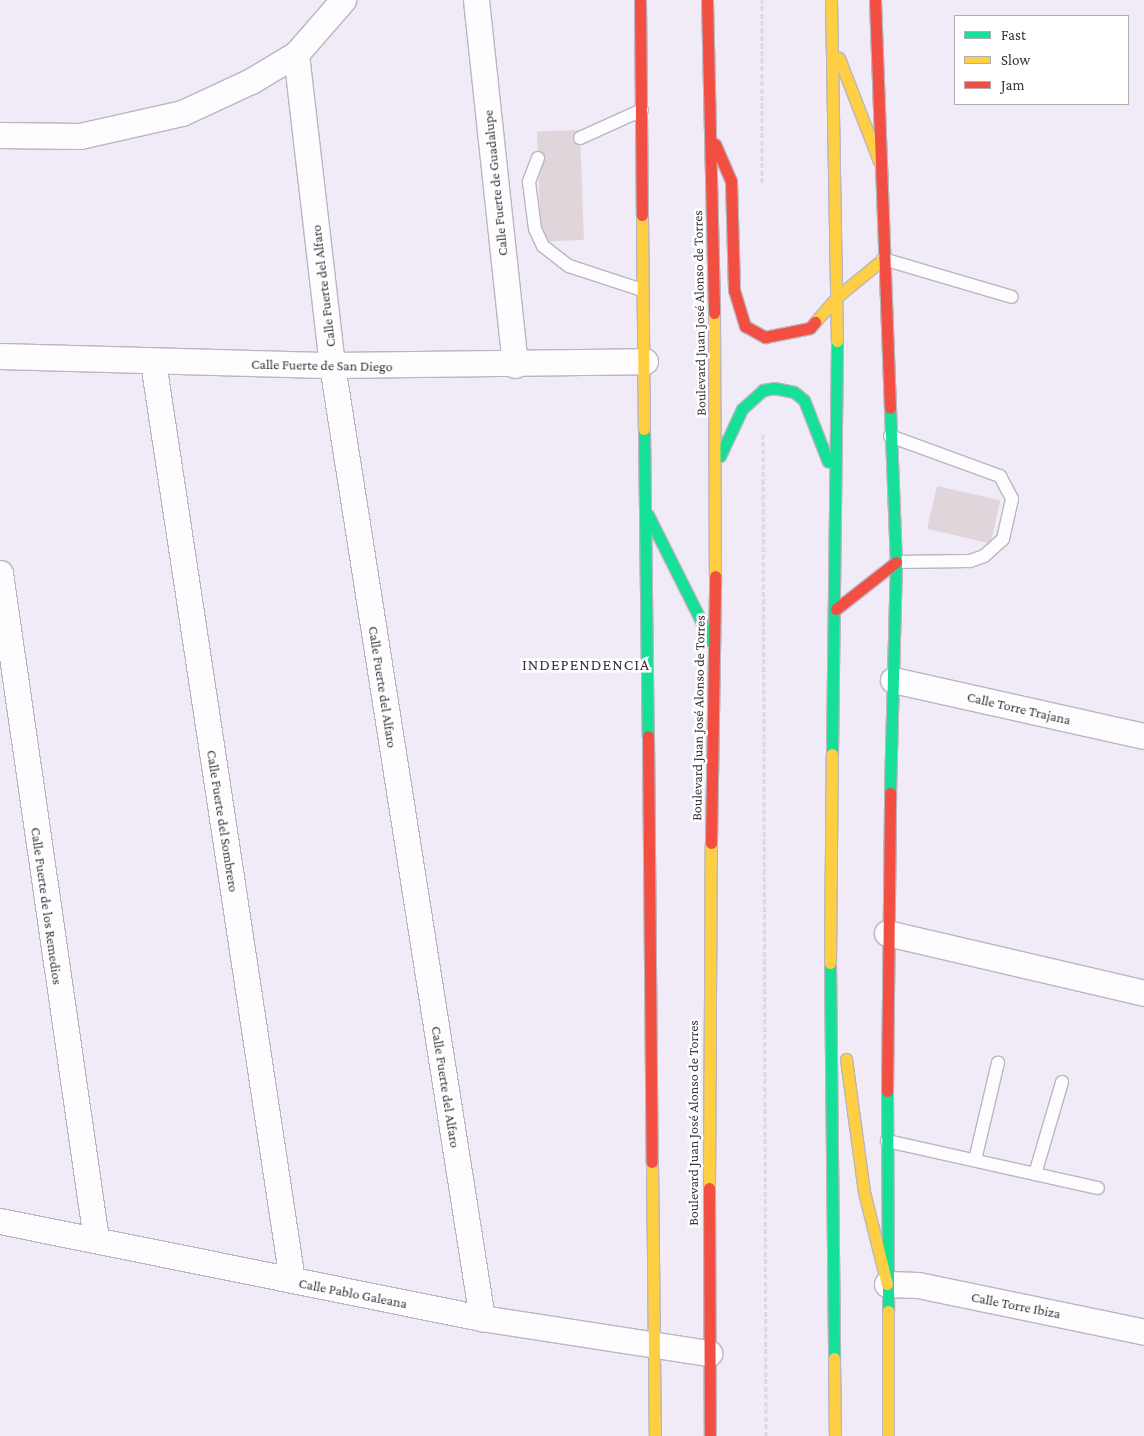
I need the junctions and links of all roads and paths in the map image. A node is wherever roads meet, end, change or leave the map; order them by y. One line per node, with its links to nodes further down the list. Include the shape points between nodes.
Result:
1 (344, 0): 9 (street)
2 (476, 0): 24 (street, Calle Fuerte de Guadalupe)
3 (640, 0): 10 (main road)
4 (708, 0): 11 (main road, Boulevard Juan José Alonso de Torres)
5 (762, 0): 16 (path)
6 (831, 0): 8 (main road)
7 (875, 0): 15 (main road)
8 (832, 40): 15 (main road); 19 (main road)
9 (296, 54): 12 (street, via 216,99 136,126 80,136); 25 (street, Calle Fuerte del Alfaro)
10 (642, 110): 13 (lane); 18 (main road)
11 (710, 133): 19 (main road, via 731,181 734,290 745,326 765,337 803,330 822,320); 28 (main road, Boulevard Juan José Alonso de Torres)
12 (0, 135)
13 (580, 138)
14 (538, 158): 18 (lane, via 529,182 535,229 543,246 569,266)
15 (879, 161): 17 (main road)
16 (762, 188)
17 (883, 259): 19 (main road); 20 (lane); 27 (main road)
18 (642, 290): 22 (main road)
19 (838, 296): 29 (main road)
20 (1012, 297)
21 (0, 356): 23 (street, Calle Fuerte de San Diego)
22 (645, 361): 24 (street, Calle Fuerte de San Diego); 30 (main road)
23 (154, 362): 25 (street, Calle Fuerte de San Diego); 48 (street, Calle Fuerte del Sombrero)
24 (515, 365): 25 (street, Calle Fuerte de San Diego)
25 (332, 366): 50 (street, Calle Fuerte del Alfaro)
26 (763, 390): 28 (main road, via 742,409); 29 (main road, via 784,388 804,400 826,452); 56 (path)
27 (890, 436): 31 (main road); 31 (lane, via 1000,476 1012,499 1003,539 984,556 970,561)
28 (717, 464): 34 (main road, Boulevard Juan José Alonso de Torres)
29 (837, 513): 33 (main road)
30 (648, 515): 34 (main road); 52 (main road)
31 (896, 562): 33 (main road); 35 (main road)
32 (0, 573): 47 (street, Calle Fuerte de los Remedios)
33 (836, 609): 38 (main road)
34 (714, 646): 53 (main road, Boulevard Juan José Alonso de Torres)
35 (894, 680): 36 (street, Calle Torre Trajana); 37 (main road)
36 (1144, 736)
37 (887, 933): 39 (street); 42 (main road)
38 (830, 950): 49 (main road, via 864,1192); 57 (main road)
39 (1144, 993)
40 (998, 1063): 43 (lane)
41 (1062, 1082): 44 (lane)
42 (887, 1141): 43 (lane); 49 (main road)
43 (975, 1160): 44 (lane)
44 (1035, 1174): 45 (lane)
45 (1098, 1188)
46 (0, 1221): 47 (street, Calle Pablo Galeana)
47 (96, 1239): 48 (street, Calle Pablo Galeana)
48 (292, 1280): 50 (street, Calle Pablo Galeana)
49 (887, 1284): 51 (street, Calle Torre Ibiza, via 918,1285); 58 (main road)
50 (482, 1318): 52 (street, Calle Pablo Galeana)
51 (1144, 1332)
52 (656, 1345): 53 (street, Calle Pablo Galeana); 54 (main road)
53 (709, 1353): 55 (main road, Boulevard Juan José Alonso de Torres)
54 (655, 1436)
55 (710, 1436)
56 (766, 1436)
57 (834, 1436)
58 (888, 1436)

